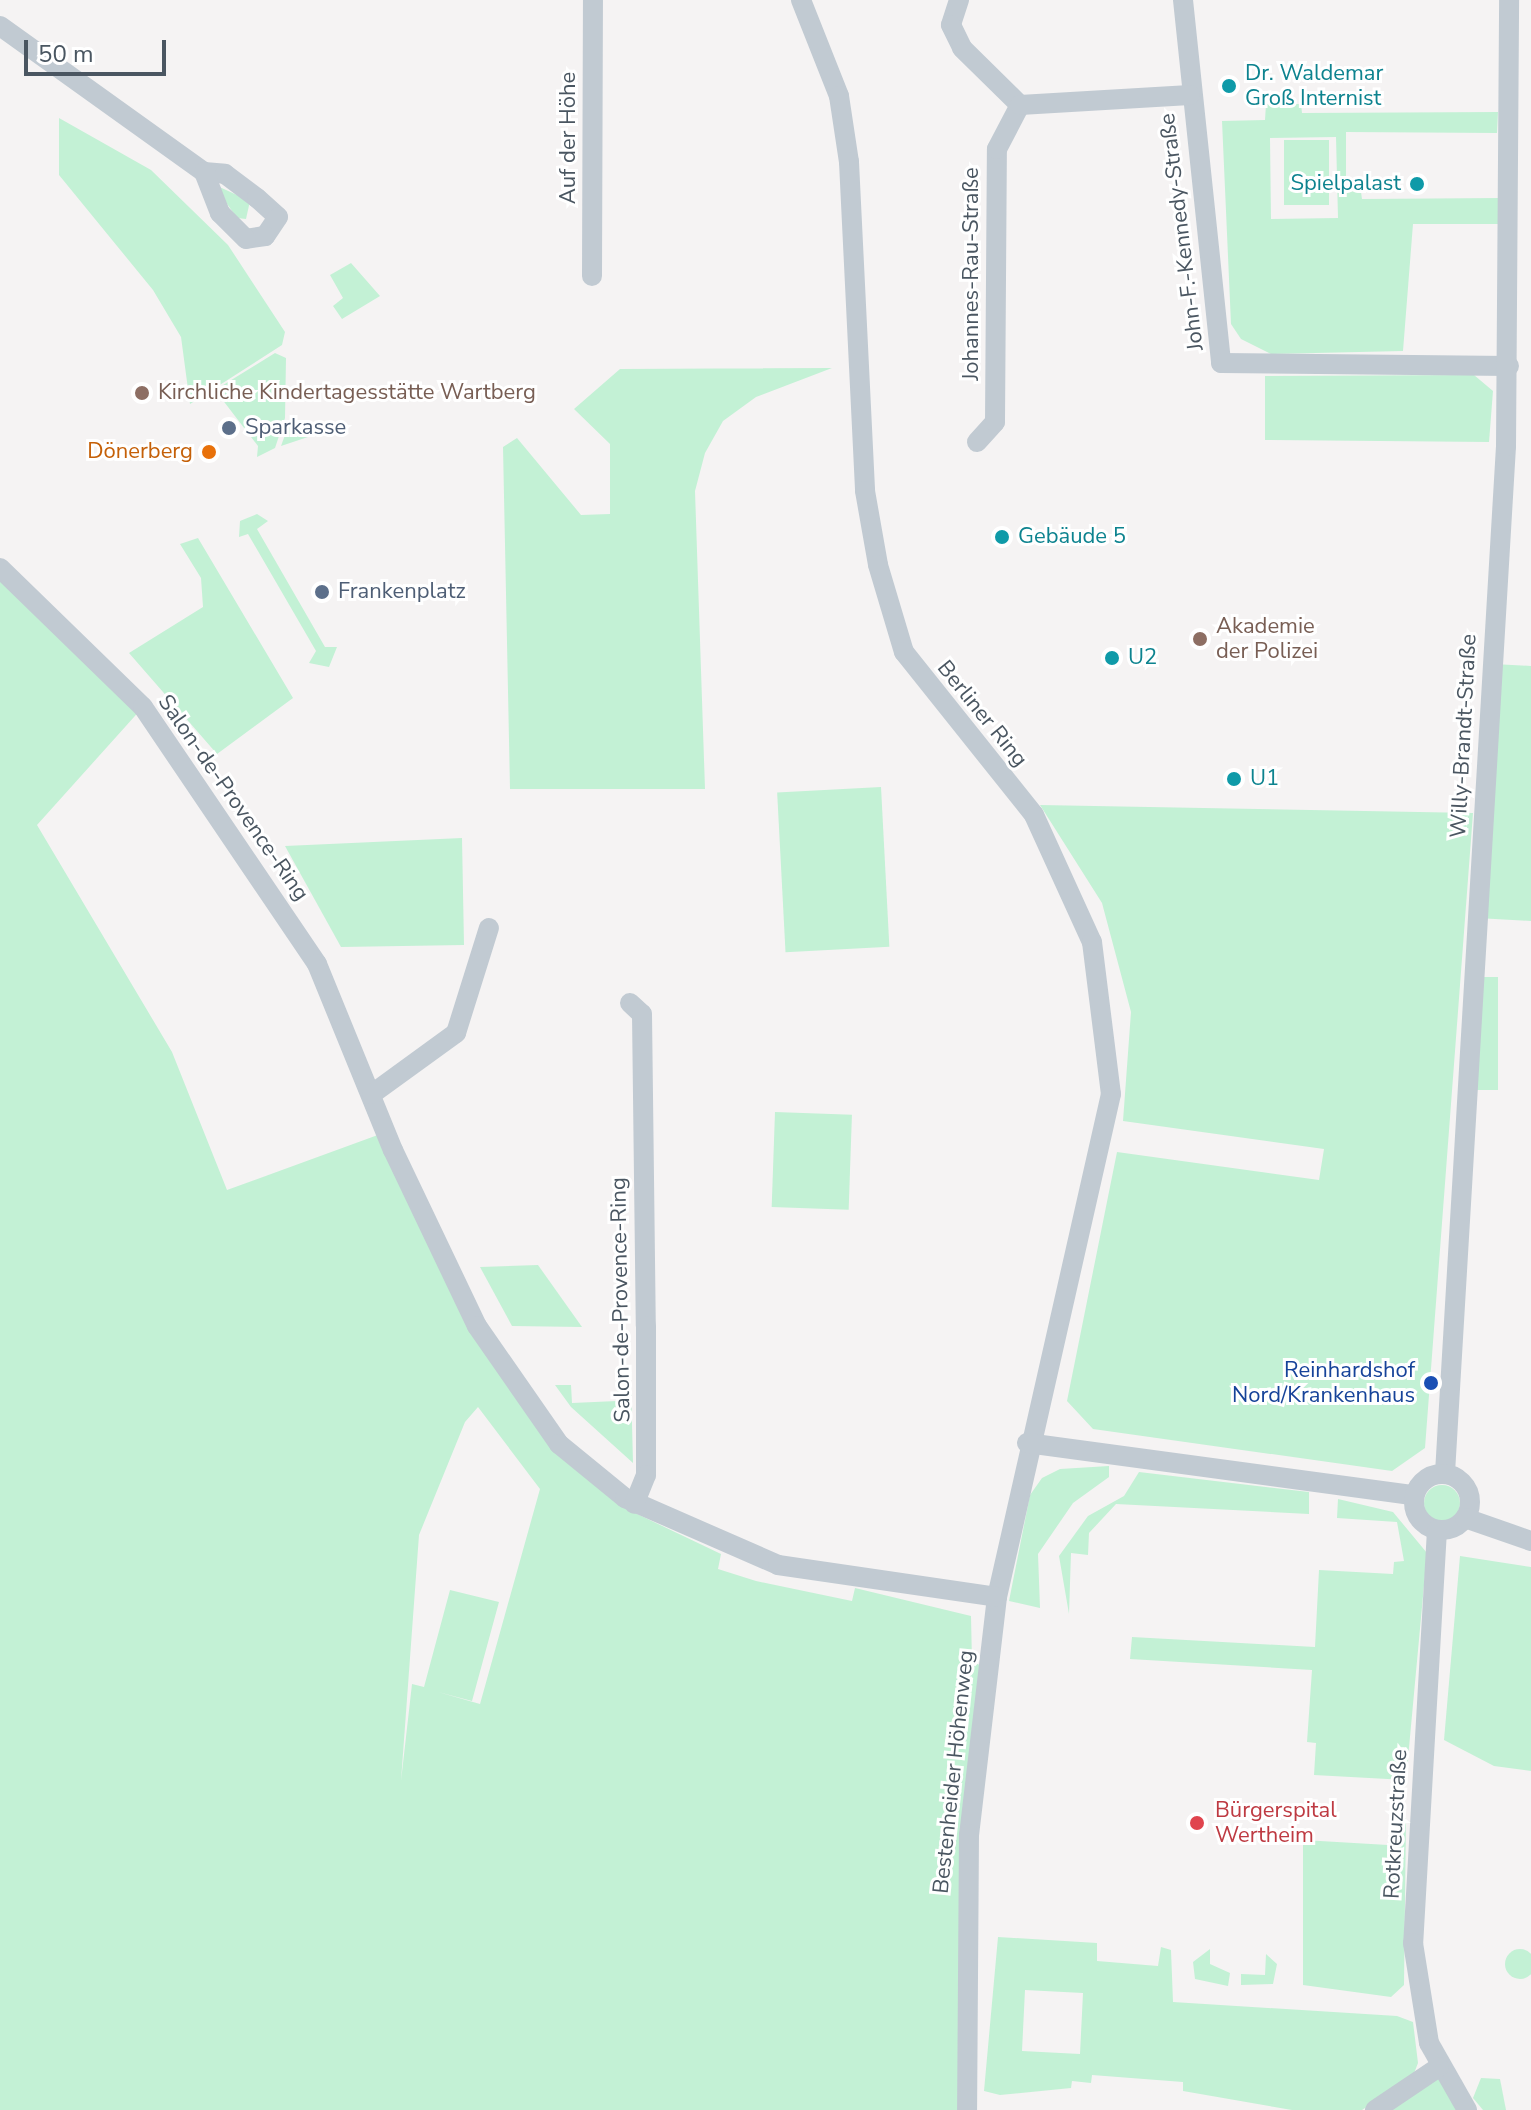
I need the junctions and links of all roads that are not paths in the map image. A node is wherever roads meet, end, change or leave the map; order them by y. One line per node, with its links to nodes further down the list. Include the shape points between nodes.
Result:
1 (593, 0): 10 (street, Auf der Höhe)
2 (801, 0): 17 (street, Berliner Ring, via 839,96 849,162 865,491 904,652 1034,815 1092,942 1111,1094)
3 (959, 0): 8 (street, via 951,25 962,48)
4 (1183, 0): 7 (street, John-F.-Kennedy-Straße)
5 (1509, 0): 11 (street, Willy-Brandt-Straße)
6 (0, 26): 9 (street)
7 (1190, 95): 8 (street); 11 (street, John-F.-Kennedy-Straße, via 1221,363)
8 (1020, 105): 12 (street, Johannes-Rau-Straße, via 997,149 995,422)
9 (204, 172)
10 (592, 276)
11 (1509, 366): 18 (street, Willy-Brandt-Straße)
12 (977, 442)
13 (0, 568): 16 (street, Salon-de-Provence-Ring, via 143,707 169,742 317,964)
14 (489, 928): 16 (street, via 456,1033)
15 (630, 1003): 20 (street, Salon-de-Provence-Ring, via 642,1014 646,1325 646,1475)
16 (372, 1094): 20 (street, Salon-de-Provence-Ring, via 477,1326 559,1444)
17 (1027, 1443): 19 (street); 24 (street, Bestenheider Höhenweg)
18 (1445, 1473): 19 (street, via 1426,1478); 21 (street, via 1469,1492)
19 (1414, 1495): 22 (street, via 1419,1519)
20 (634, 1504): 24 (street, Salon-de-Provence-Ring, via 778,1565)
21 (1465, 1518): 22 (street); 23 (street)
22 (1437, 1530): 25 (street, Rotkreuzstraße, via 1413,1943 1419,2001)
23 (1531, 1541)
24 (997, 1597): 26 (street, Bestenheider Höhenweg, via 969,1834)
25 (1439, 2067): 27 (street); 28 (street, Rotkreuzstraße)
26 (967, 2110)
27 (1375, 2110)
28 (1467, 2110)

